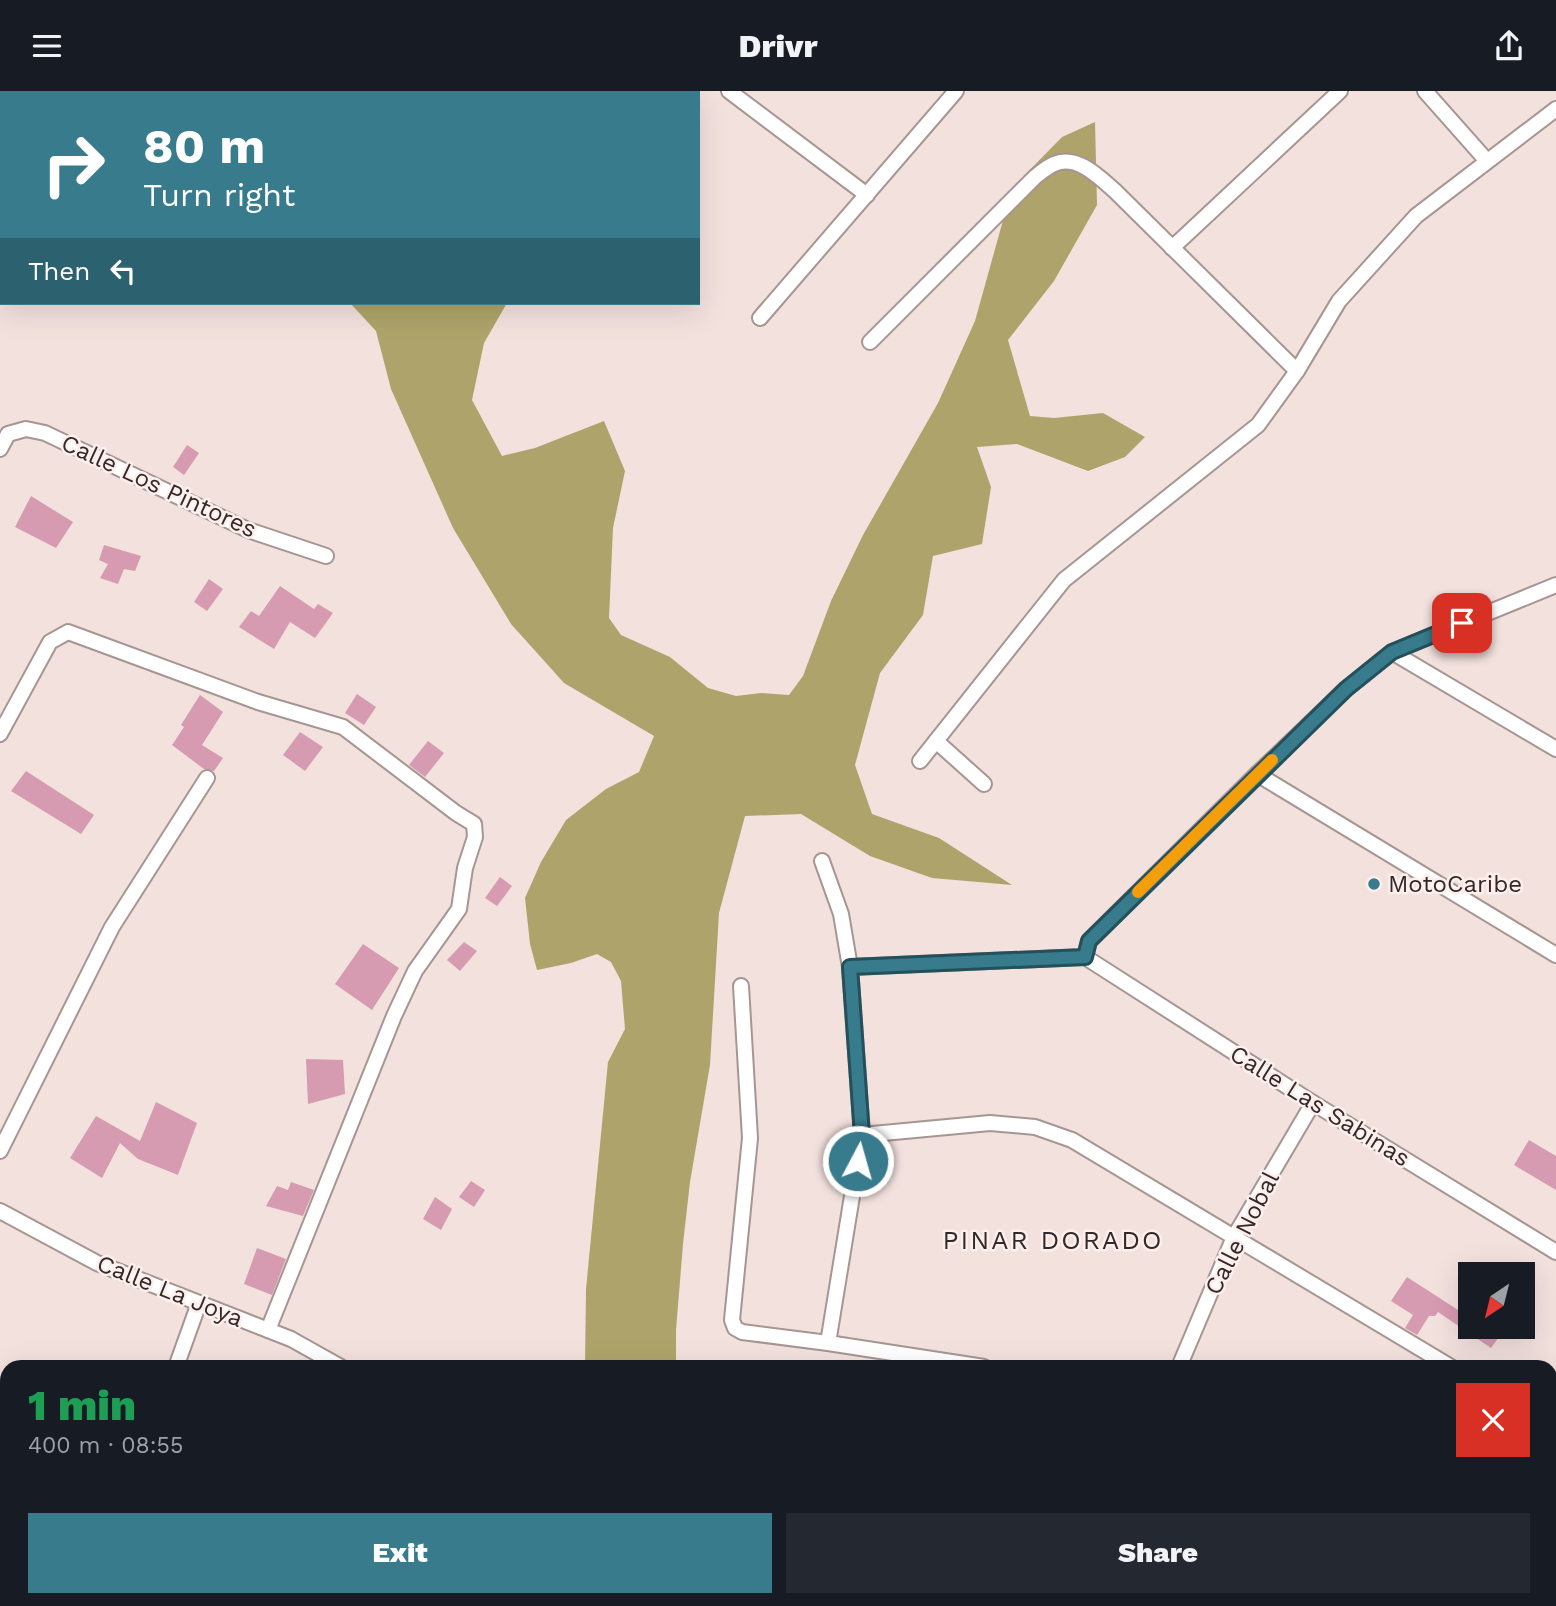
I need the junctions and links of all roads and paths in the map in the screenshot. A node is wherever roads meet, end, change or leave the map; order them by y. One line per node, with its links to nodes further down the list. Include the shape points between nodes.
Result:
1 (729, 91): 7 (street)
2 (956, 91): 7 (street)
3 (1339, 91): 8 (street)
4 (1425, 91): 6 (street)
5 (1556, 109): 6 (street)
6 (1487, 161): 11 (street, via 1416,216 1339,302)
7 (867, 195): 9 (street)
8 (1172, 247): 10 (street, via 1092,172 1069,161 1054,164 1035,177); 11 (street)
9 (760, 318)
10 (870, 342)
11 (1297, 372): 17 (street, via 1258,425 1064,580)
12 (0, 449): 13 (street, Calle Los Pintores, via 8,433 26,429 46,433 248,530)
13 (326, 556)
14 (1556, 585): 15 (street)
15 (1392, 652): 18 (street); 20 (street)
16 (0, 734): 35 (street, via 50,642 68,632 258,702 343,727 474,824 459,909 415,971 394,1016)
17 (936, 741): 19 (street); 22 (street)
18 (1556, 749)
19 (920, 761)
20 (1257, 773): 24 (street); 25 (street, via 1089,941)
21 (207, 778): 30 (street, via 112,927)
22 (984, 784)
23 (822, 861): 26 (street, via 841,914)
24 (1556, 955)
25 (1085, 957): 26 (street); 28 (street, Calle Las Sabinas)
26 (850, 967): 29 (street)
27 (741, 986): 36 (street, via 750,1138 732,1319 741,1332)
28 (1313, 1103): 32 (street, Calle Nobal); 33 (street, Calle Las Sabinas)
29 (862, 1135): 32 (street, via 990,1123 1035,1127 1072,1140); 36 (street)
30 (0, 1151)
31 (0, 1211): 34 (street, Calle La Joya, via 97,1263)
32 (1234, 1237): 40 (street, Calle Nobal); 41 (street)
33 (1556, 1252)
34 (199, 1303): 35 (street, Calle La Joya); 37 (street)
35 (268, 1330): 38 (street, Calle La Joya)
36 (828, 1343): 39 (street)
37 (179, 1360)
38 (328, 1360)
39 (938, 1360)
40 (1182, 1360)
41 (1439, 1360)

